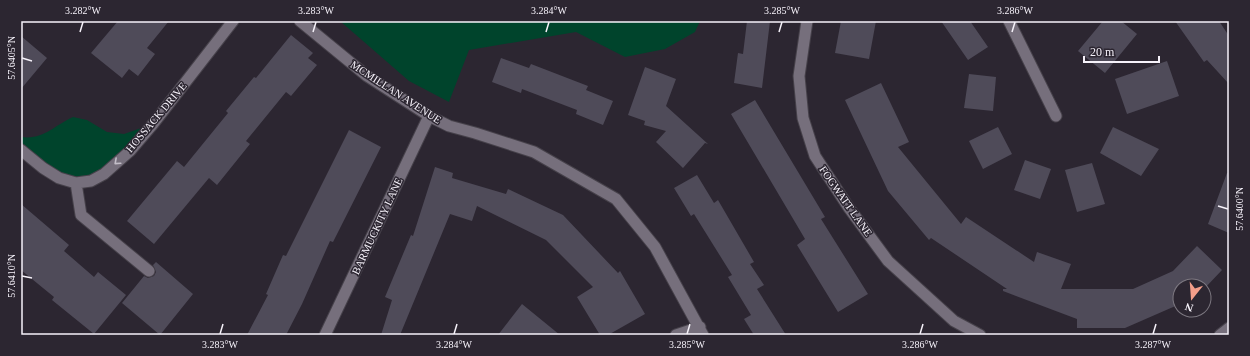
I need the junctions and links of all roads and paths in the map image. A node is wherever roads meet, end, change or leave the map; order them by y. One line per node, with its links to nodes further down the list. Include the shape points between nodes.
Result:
1 (233, 21): 8 (street, HOSSACK DRIVE, one-way to 8, via 130,151 104,174 91,181)
2 (300, 21): 5 (street, MCMILLAN AVENUE, via 367,76)
3 (807, 21): 14 (street, FOGWATT LANE, via 799,76 803,118 814,156 888,261 954,321)
4 (1009, 21): 6 (street)
5 (429, 116): 11 (street, MCMILLAN AVENUE, via 448,126 534,152 616,199 655,247); 12 (street, BARMUCKITY LANE)
6 (1056, 116)
7 (21, 150): 8 (street, via 59,178)
8 (76, 183): 9 (street, via 81,214)
9 (149, 271)
10 (1229, 328): 15 (street)
11 (701, 331): 13 (street)
12 (325, 335)
13 (676, 335)
14 (980, 335)
15 (1220, 335)

